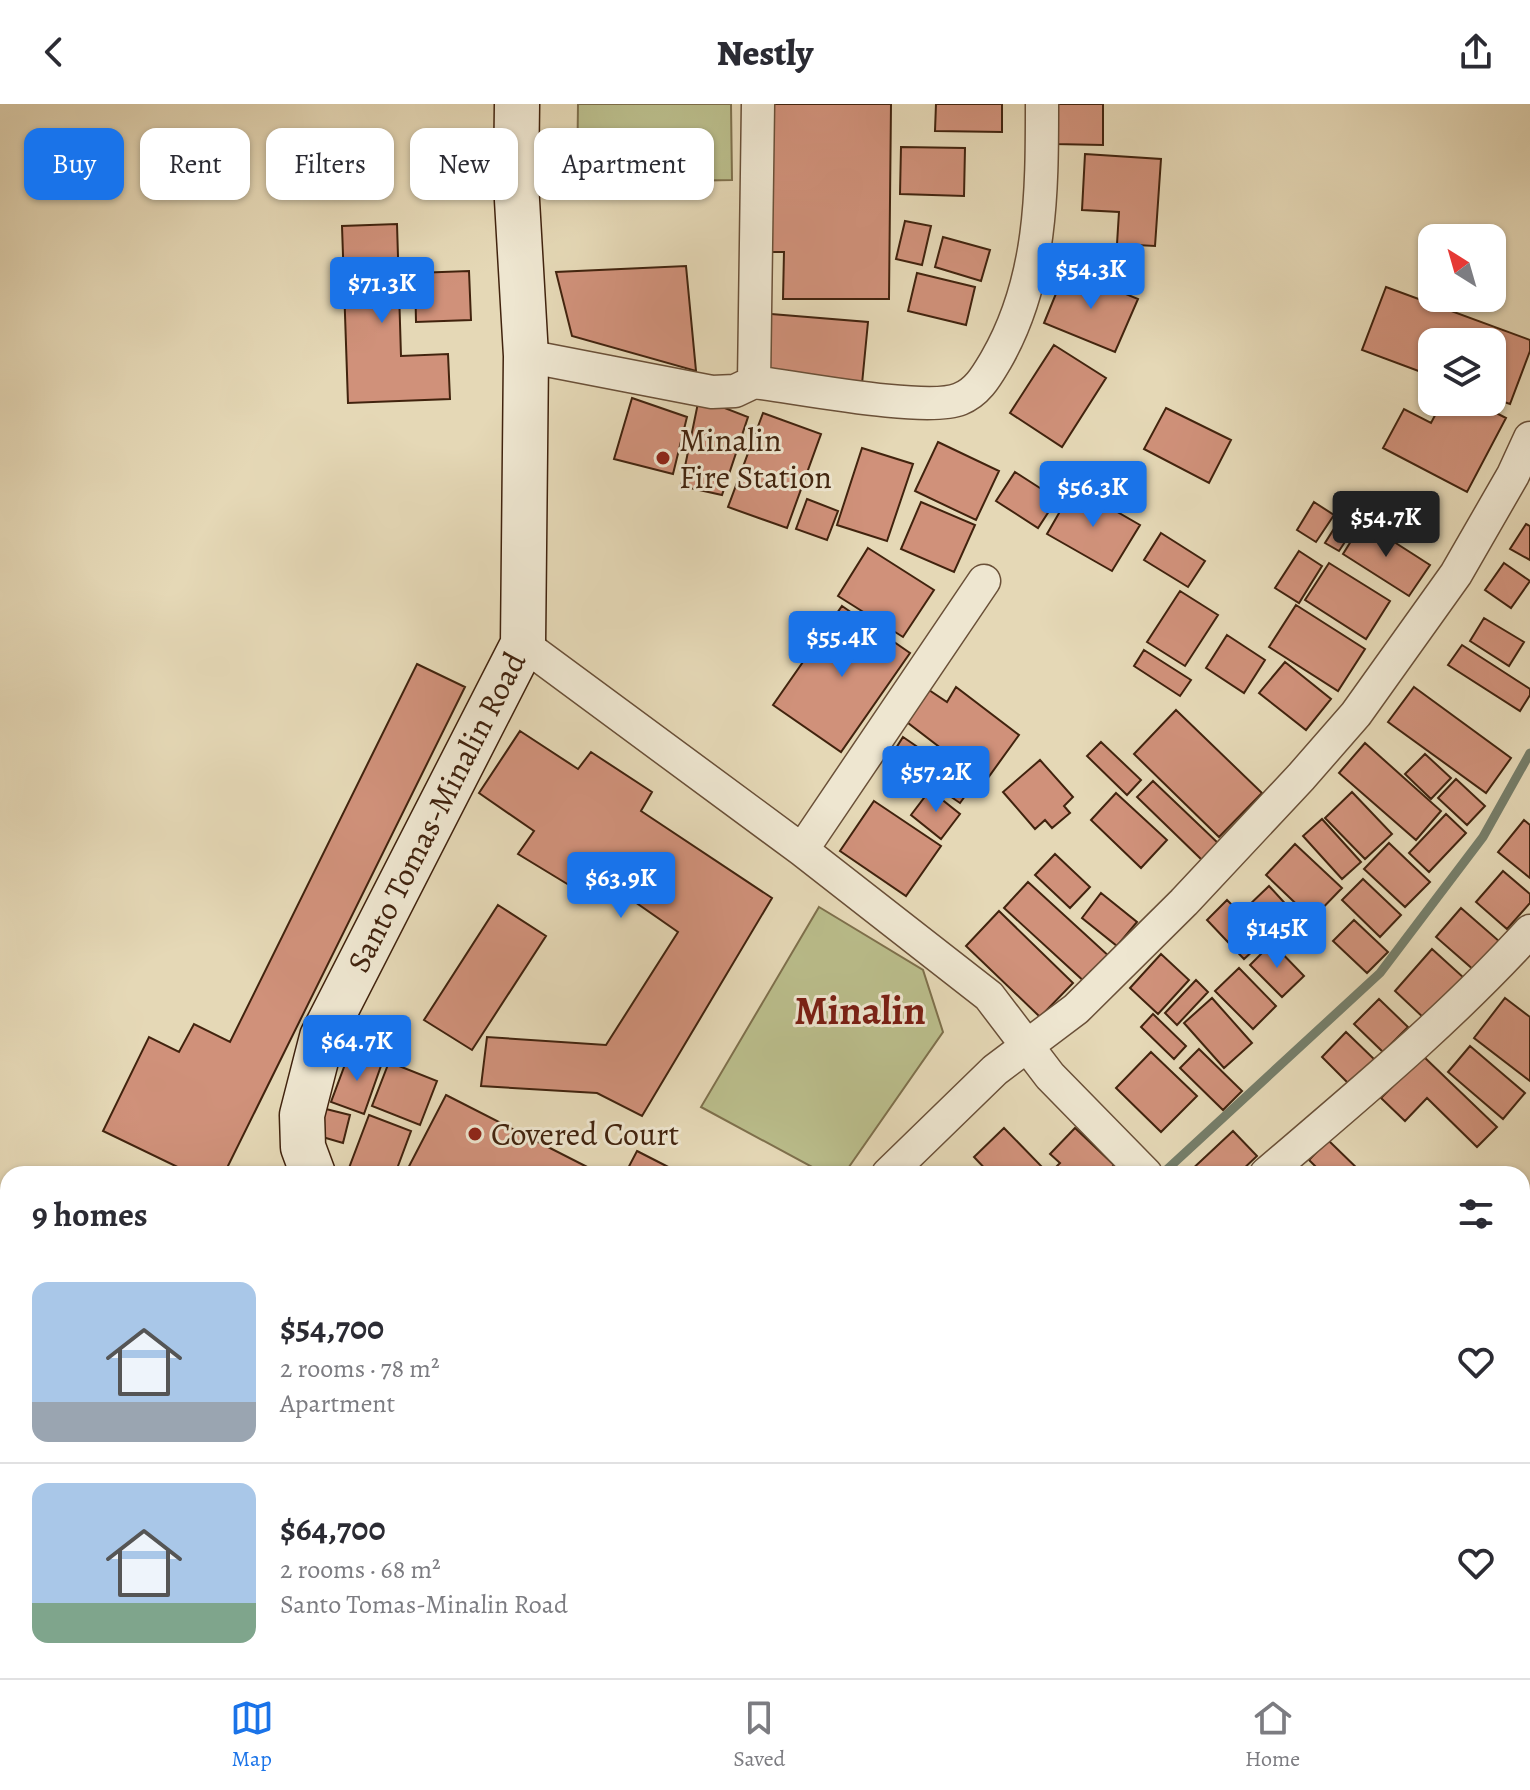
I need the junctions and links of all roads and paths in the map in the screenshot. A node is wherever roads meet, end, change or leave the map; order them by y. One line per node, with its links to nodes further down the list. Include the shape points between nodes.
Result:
1 (517, 104): 4 (street, Santo Tomas-Minalin Road)
2 (758, 104): 5 (street)
3 (1042, 104): 5 (street, via 1037,244 1025,298 983,383 960,400 926,405)
4 (526, 356): 5 (street, via 712,392 735,391); 8 (street, Santo Tomas-Minalin Road)
5 (754, 382)
6 (1530, 438): 11 (street, via 1456,574 1356,714 1152,934 1076,1009)
7 (984, 581): 9 (street)
8 (523, 644): 9 (street); 13 (street, Santo Tomas-Minalin Road, via 322,1037 302,1115)
9 (802, 850): 11 (street, via 989,996)
10 (1530, 931): 15 (street, via 1410,1051)
11 (1027, 1044): 12 (street, via 1050,1076); 14 (street)
12 (1136, 1163)
13 (310, 1166)
14 (896, 1166)
15 (1275, 1166)

